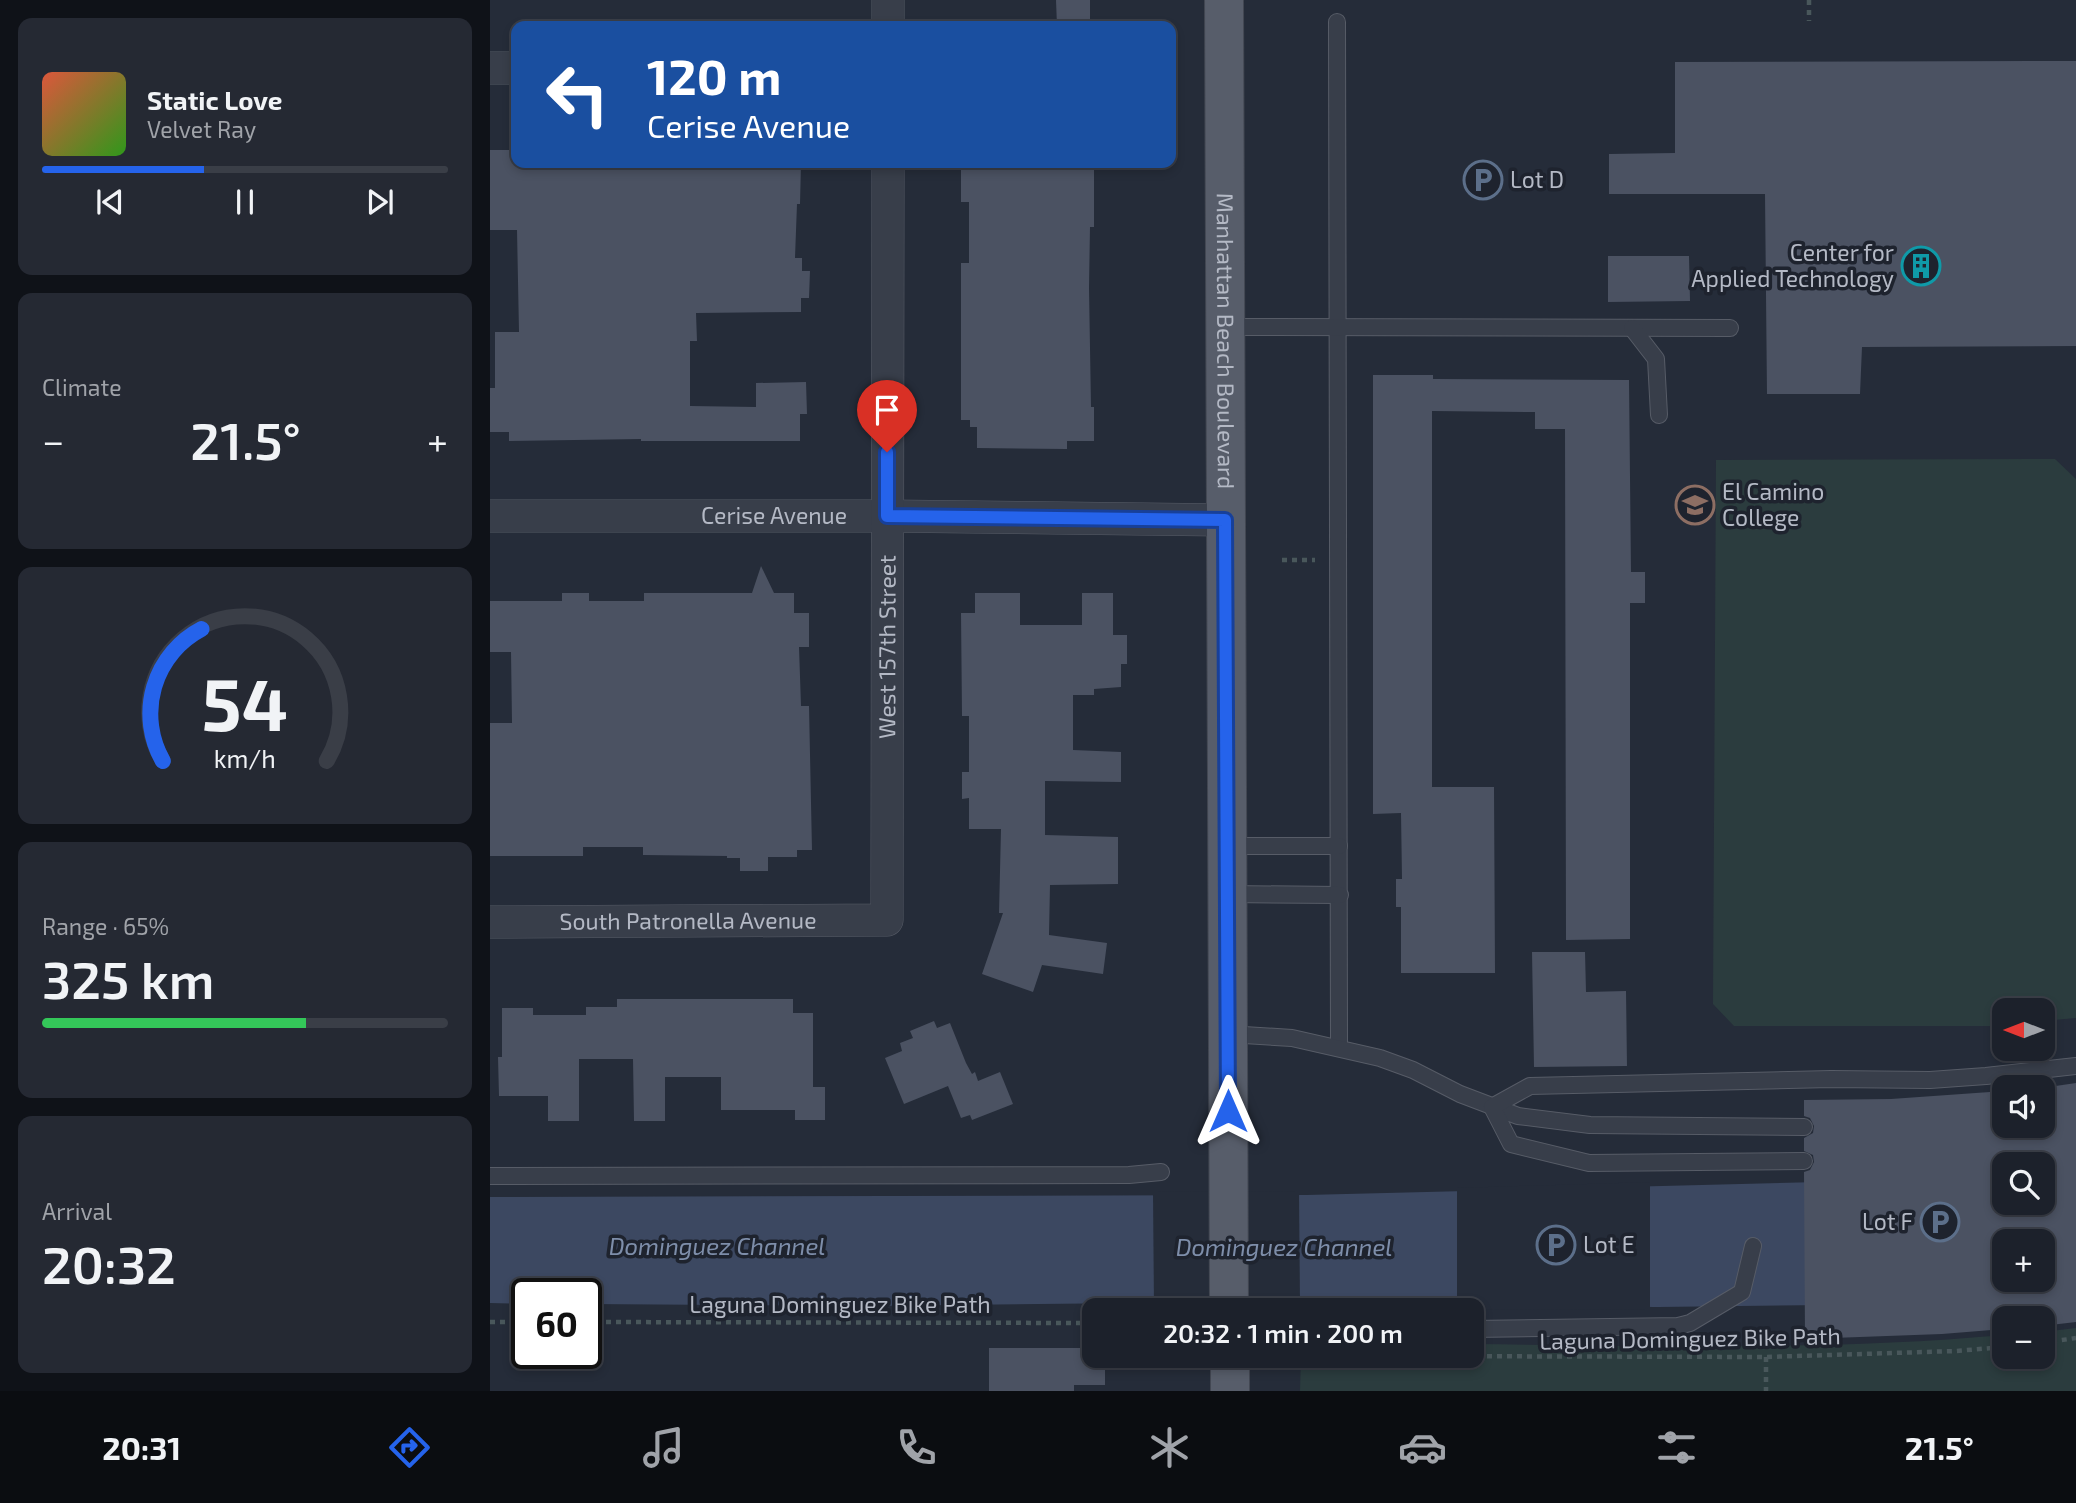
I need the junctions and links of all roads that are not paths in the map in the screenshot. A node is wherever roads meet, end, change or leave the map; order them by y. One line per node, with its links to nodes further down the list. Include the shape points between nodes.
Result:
1 (888, 0): 3 (street)
2 (1224, 0): 9 (main road, Manhattan Beach Boulevard)
3 (888, 21)
4 (1337, 22): 8 (lane)
5 (490, 68): 6 (street)
6 (511, 68)
7 (888, 168): 14 (street, West 157th Street)
8 (1338, 326): 9 (lane); 10 (lane); 17 (lane)
9 (1226, 327): 15 (main road, Manhattan Beach Boulevard)
10 (1632, 328): 11 (lane); 12 (lane, via 1656,359)
11 (1730, 328)
12 (1659, 415)
13 (490, 516): 14 (street, Cerise Avenue)
14 (887, 516): 15 (street, Cerise Avenue); 20 (street, West 157th Street)
15 (1225, 520): 16 (main road, Manhattan Beach Boulevard)
16 (1227, 846): 17 (lane); 18 (main road, Manhattan Beach Boulevard)
17 (1339, 846): 19 (lane)
18 (1228, 894): 19 (lane); 22 (main road, Manhattan Beach Boulevard)
19 (1340, 895): 23 (lane)
20 (887, 920): 21 (street, South Patronella Avenue)
21 (490, 922)
22 (1228, 1034): 23 (lane, via 1292,1038); 31 (main road, Manhattan Beach Boulevard)
23 (1339, 1048): 25 (lane, via 1413,1070)
24 (2076, 1066): 25 (lane, via 1930,1080 1530,1086)
25 (1492, 1107): 26 (lane, via 1518,1116 1590,1125); 27 (lane, via 1511,1144 1589,1163)
26 (1804, 1128)
27 (1804, 1160)
28 (1161, 1172): 29 (lane)
29 (490, 1176)
30 (1753, 1247): 32 (lane, via 1742,1292 1690,1323)
31 (1229, 1298)
32 (1484, 1329)
33 (1230, 1368): 34 (main road)
34 (1230, 1391)

